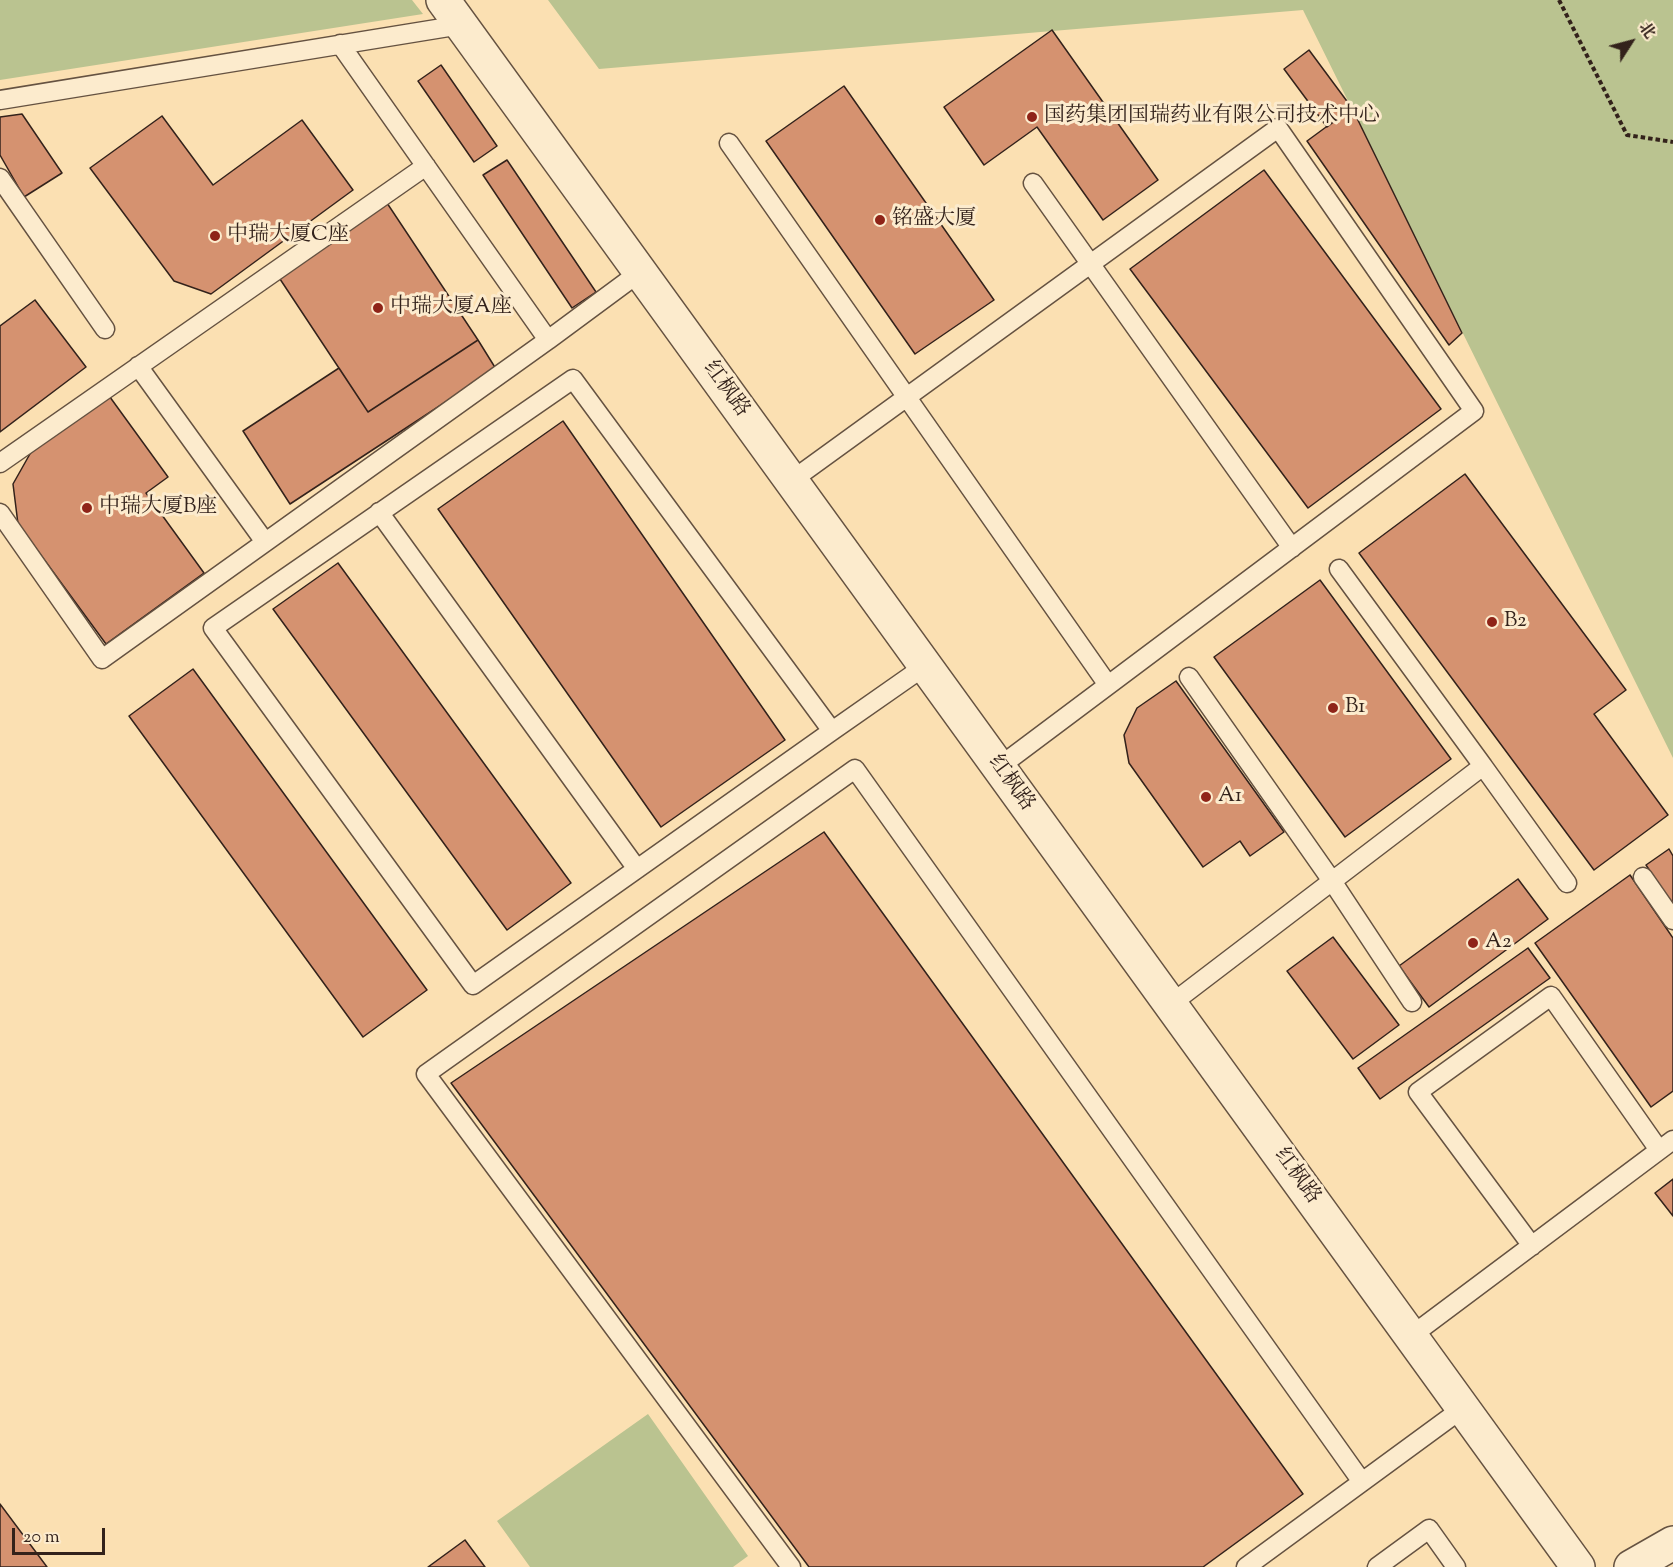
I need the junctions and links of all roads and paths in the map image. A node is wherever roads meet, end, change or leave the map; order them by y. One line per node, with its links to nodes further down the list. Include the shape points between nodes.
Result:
1 (1559, 0): 5 (path, via 1627,135)
2 (452, 12): 3 (lane); 11 (street, 红枫路)
3 (340, 44): 4 (lane); 7 (lane)
4 (0, 100)
5 (1673, 142)
6 (729, 143): 15 (lane)
7 (426, 166): 13 (lane); 14 (lane)
8 (0, 178): 12 (lane)
9 (1034, 183): 10 (lane)
10 (1090, 264): 15 (lane); 21 (lane); 21 (lane, via 1278,128 1474,411)
11 (640, 272): 13 (lane); 17 (street, 红枫路)
12 (105, 329)
13 (548, 340): 20 (lane)
14 (138, 366): 16 (lane); 20 (lane)
15 (908, 396): 17 (lane); 25 (lane)
16 (0, 463)
17 (791, 481): 23 (street, 红枫路)
18 (379, 512): 26 (lane, via 573,379); 29 (lane); 29 (lane, via 213,628 473,985)
19 (0, 513): 20 (lane, via 102,658)
20 (265, 542)
21 (1292, 548): 25 (lane)
22 (1339, 569): 27 (lane)
23 (925, 666): 26 (lane); 28 (street, 红枫路)
24 (1189, 677): 31 (lane)
25 (1108, 685): 28 (lane)
26 (832, 731): 29 (lane)
27 (1484, 766): 31 (lane); 32 (lane)
28 (999, 767): 35 (street, 红枫路)
29 (637, 869)
30 (1643, 877): 33 (lane)
31 (1332, 881): 34 (lane); 35 (lane)
32 (1567, 883)
33 (1673, 920)
34 (1412, 1002)
35 (1171, 1004): 38 (street, 红枫路)
36 (1666, 1145): 37 (lane); 37 (lane, via 1551,996 1418,1092)
37 (1532, 1246): 38 (lane)
38 (1412, 1336): 39 (street, 红枫路)
39 (1463, 1408): 40 (lane); 46 (street, 红枫路)
40 (1362, 1482): 42 (lane, via 855,769 426,1074); 43 (lane)
41 (1673, 1543): 47 (street)
42 (791, 1567)
43 (1246, 1567)
44 (1377, 1567): 45 (lane, via 1429,1529)
45 (1456, 1567)
46 (1578, 1567)
47 (1631, 1567)

